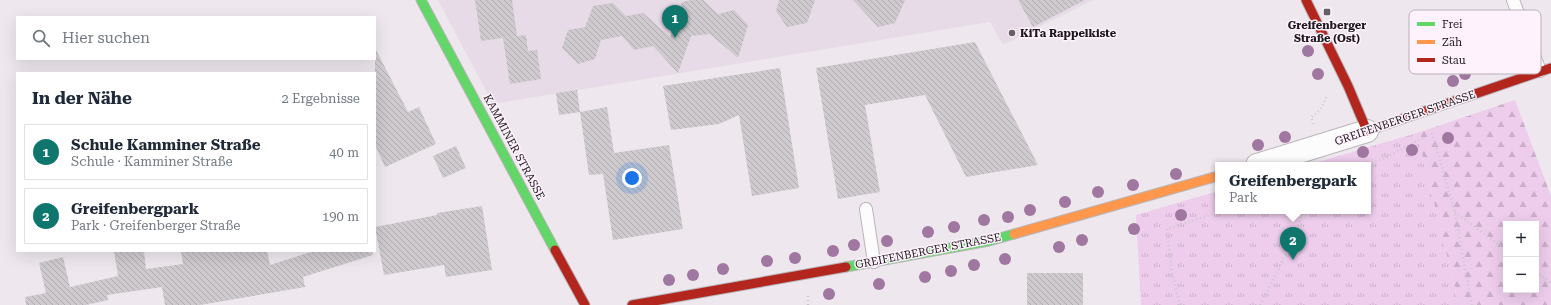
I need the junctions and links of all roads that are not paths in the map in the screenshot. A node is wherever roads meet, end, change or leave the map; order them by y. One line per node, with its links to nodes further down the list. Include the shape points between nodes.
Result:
1 (421, 0): 13 (street, KAMMINER STRASSE)
2 (1306, 0): 8 (street)
3 (1513, 0): 4 (lane)
4 (1518, 10)
5 (1541, 59): 6 (lane)
6 (1546, 69)
7 (1532, 74): 8 (street, GREIFENBERGER STRASSE)
8 (1367, 131): 9 (street, GREIFENBERGER STRASSE)
9 (1267, 162)
10 (1215, 177): 12 (street, GREIFENBERGER STRASSE, via 989,241)
11 (866, 208): 12 (lane)
12 (874, 262): 14 (street, GREIFENBERGER STRASSE)
13 (585, 305)
14 (632, 305)

